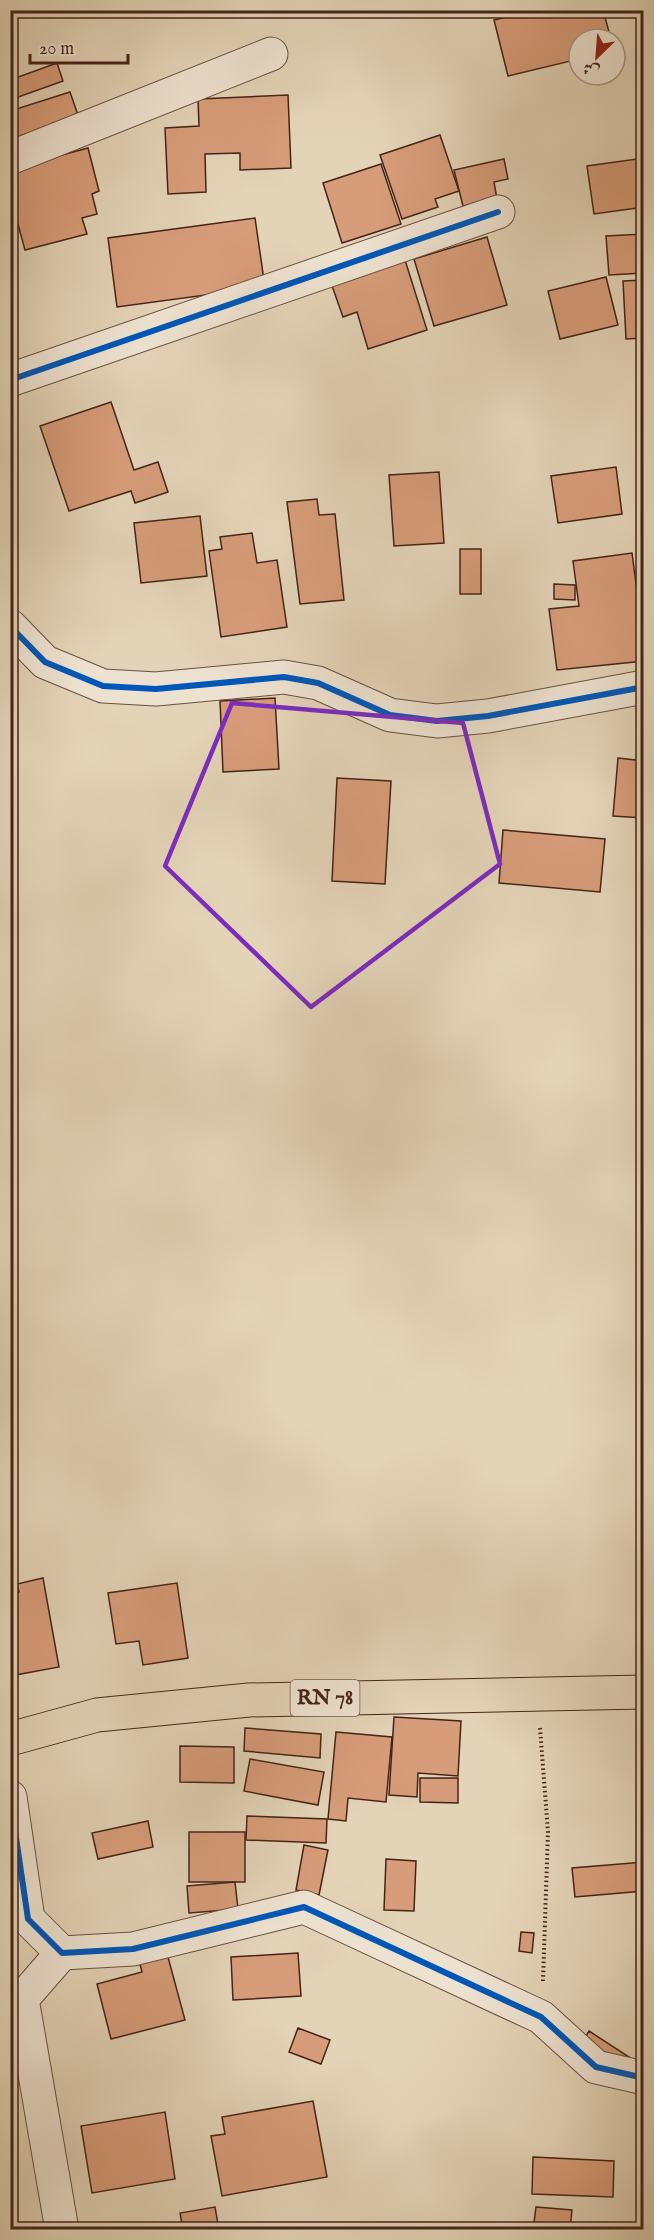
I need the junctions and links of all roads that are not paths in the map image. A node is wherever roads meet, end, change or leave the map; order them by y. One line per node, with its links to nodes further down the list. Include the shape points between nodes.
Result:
1 (271, 54): 2 (street)
2 (10, 158)
3 (498, 212): 4 (street)
4 (10, 380)
5 (10, 626): 6 (street, via 45,662 103,687 156,689 284,677 318,683 390,715 437,721 488,716)
6 (644, 687)
7 (644, 1692): 8 (main road, RN 78, via 249,1700 96,1715)
8 (10, 1739)
9 (10, 1797): 10 (street, via 28,1919)
10 (62, 1953): 11 (street, via 133,1949 304,1907 542,2017 596,2067); 12 (street, via 22,1999)
11 (644, 2078)
12 (62, 2229)

